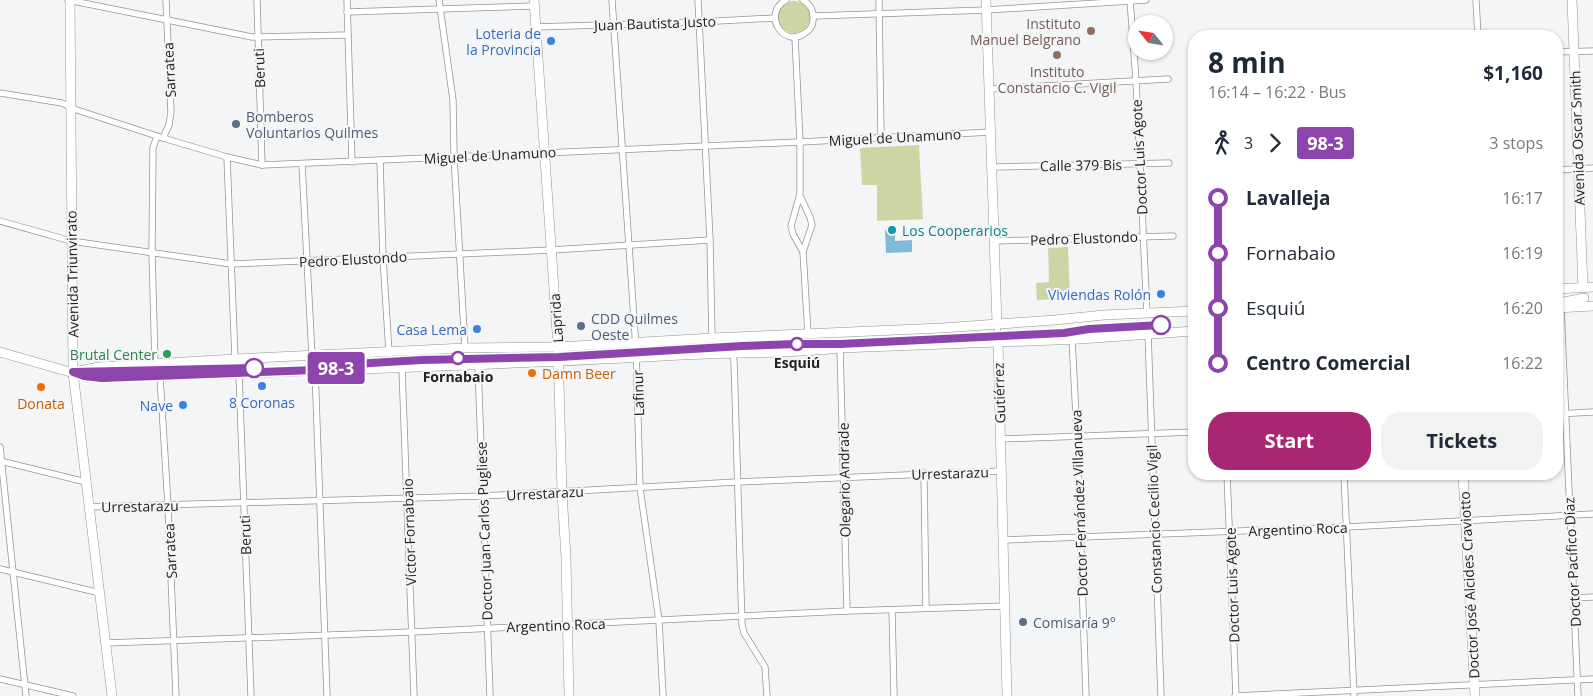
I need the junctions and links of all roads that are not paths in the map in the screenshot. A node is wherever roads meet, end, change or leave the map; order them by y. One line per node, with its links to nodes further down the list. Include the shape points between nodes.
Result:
1 (69, 0): 23 (street); 38 (main road, Avenida Triunvirato)
2 (166, 0): 23 (street, Sarratea)
3 (257, 0): 29 (street, Beruti)
4 (346, 0): 19 (street)
5 (439, 0): 17 (street)
6 (612, 0): 25 (street, Lafinur)
7 (698, 0): 24 (street)
8 (786, 0): 22 (street, via 778,6)
9 (802, 0): 21 (street, via 809,5)
10 (879, 0): 20 (street)
11 (986, 0): 18 (main road, Gutiérrez)
12 (1146, 0): 15 (street)
13 (1476, 0): 27 (street)
14 (1572, 0): 33 (main road, Avenida Oscar Smith)
15 (1130, 1): 18 (street); 35 (street, Doctor Luis Agote)
16 (534, 3): 17 (street); 26 (main road, Laprida)
17 (440, 9): 19 (street); 46 (street, via 453,100)
18 (986, 10): 20 (street); 36 (main road, Gutiérrez)
19 (347, 12): 28 (street)
20 (880, 15): 21 (street); 41 (street)
21 (814, 16): 30 (street, via 806,32)
22 (775, 18): 24 (street, Juan Bautista Justo); 30 (street, via 784,34)
23 (167, 21): 29 (street); 40 (street, Sarratea, via 171,112)
24 (699, 22): 25 (street, Juan Bautista Justo); 43 (street)
25 (614, 25): 26 (street, Juan Bautista Justo); 44 (street, Lafinur)
26 (536, 27): 45 (main road, Laprida)
27 (1478, 30)
28 (348, 35): 29 (street); 49 (street)
29 (258, 37): 53 (street, Beruti)
30 (795, 37): 42 (street)
31 (1593, 51): 33 (street)
32 (1563, 52): 33 (street)
33 (1574, 52): 56 (main road, Avenida Oscar Smith)
34 (1168, 79): 35 (street)
35 (1136, 80): 36 (street); 52 (street, Doctor Luis Agote)
36 (990, 89): 39 (main road, Gutiérrez)
37 (0, 93): 38 (street, Miguel de Unamuno)
38 (70, 107): 40 (street, Miguel de Unamuno); 63 (main road, Avenida Triunvirato)
39 (991, 132): 41 (street, Miguel de Unamuno); 54 (main road, Gutiérrez)
40 (160, 137): 47 (street, Miguel de Unamuno); 67 (street, Sarratea, via 153,148)
41 (881, 138): 42 (street, Miguel de Unamuno)
42 (800, 142): 43 (street, Miguel de Unamuno); 58 (street)
43 (704, 146): 44 (street, Miguel de Unamuno); 62 (street)
44 (623, 149): 45 (street, Miguel de Unamuno); 65 (street, Lafinur)
45 (545, 152): 46 (street, Miguel de Unamuno); 66 (main road, Laprida)
46 (454, 156): 48 (street, Miguel de Unamuno); 69 (street)
47 (227, 157): 53 (street, Miguel de Unamuno); 72 (street)
48 (380, 160): 49 (street, Miguel de Unamuno); 70 (street)
49 (352, 162): 51 (street, Miguel de Unamuno)
50 (1169, 163): 52 (street, Calle 379 Bis)
51 (302, 164): 53 (street, Miguel de Unamuno); 71 (street)
52 (1140, 164): 54 (street, Calle 379 Bis); 60 (street, Doctor Luis Agote)
53 (262, 165)
54 (993, 167): 64 (main road, Gutiérrez)
55 (1593, 168): 56 (street)
56 (1578, 169): 57 (street); 74 (main road, Avenida Oscar Smith)
57 (1563, 170)
58 (800, 194): 68 (street, via 812,225); 68 (street, via 791,226)
59 (0, 221): 63 (street, Pedro Elustondo)
60 (1143, 236): 61 (street, Pedro Elustondo); 64 (street, Pedro Elustondo); 79 (street, Doctor Luis Agote)
61 (1173, 236)
62 (710, 240): 65 (street, Pedro Elustondo); 83 (street)
63 (71, 241): 67 (street, Pedro Elustondo); 102 (main road, Avenida Triunvirato)
64 (995, 242): 80 (main road, Gutiérrez)
65 (629, 246): 66 (street, Pedro Elustondo); 86 (street, Lafinur)
66 (552, 250): 69 (street, Pedro Elustondo); 88 (main road, Laprida)
67 (152, 252): 72 (street, Pedro Elustondo); 98 (street, Sarratea)
68 (803, 252): 82 (street)
69 (460, 254): 70 (street, Pedro Elustondo); 89 (street)
70 (383, 258): 71 (street, Pedro Elustondo); 92 (street)
71 (308, 261): 72 (street, Pedro Elustondo); 93 (street)
72 (231, 264): 96 (street)
73 (1593, 287): 74 (main road)
74 (1583, 288): 75 (main road); 76 (street, Avenida Oscar Smith)
75 (1563, 289)
76 (1588, 304): 77 (main road)
77 (1563, 306)
78 (1188, 311): 79 (main road)
79 (1147, 314): 80 (main road)
80 (997, 324): 82 (main road); 87 (street, Gutiérrez)
81 (1188, 332): 84 (main road)
82 (808, 333): 83 (main road)
83 (712, 338): 86 (main road)
84 (1148, 338): 85 (main road); 110 (street, Constancio Cecilio Vigil)
85 (1072, 339): 87 (main road); 111 (street, Doctor Fernández Villanueva)
86 (636, 342): 88 (main road); 95 (street, Lafinur)
87 (998, 342): 90 (main road); 112 (main road, Gutiérrez)
88 (558, 347): 89 (main road); 97 (main road, Laprida)
89 (465, 348): 92 (main road)
90 (840, 348): 94 (main road); 117 (street, Olegario Andrade)
91 (0, 352): 102 (main road)
92 (389, 352): 93 (main road)
93 (312, 356): 96 (main road)
94 (733, 357): 95 (main road); 122 (street)
95 (636, 358): 97 (main road); 123 (street, Lafinur)
96 (235, 359): 98 (main road)
97 (559, 362): 99 (main road); 124 (main road, Laprida)
98 (155, 364): 102 (main road, via 98,367)
99 (478, 365): 100 (main road); 125 (street, Doctor Juan Carlos Pugliese)
100 (402, 368): 101 (main road); 126 (street, Víctor Fornabaio)
101 (315, 370): 104 (main road); 127 (street)
102 (73, 372): 105 (main road, via 102,378); 121 (main road, Avenida Triunvirato)
103 (1563, 373): 108 (street, Doctor Pacífico Díaz)
104 (239, 374): 105 (main road); 128 (street, Beruti)
105 (160, 376): 129 (street, Sarratea)
106 (1593, 412): 108 (street)
107 (1563, 413): 108 (street)
108 (1566, 413): 132 (street, Doctor Pacífico Díaz)
109 (1188, 432): 110 (street)
110 (1151, 434): 111 (street); 136 (street, Constancio Cecilio Vigil)
111 (1077, 436): 112 (street); 137 (street, Doctor Fernández Villanueva)
112 (1000, 439): 115 (main road, Gutiérrez)
113 (0, 447): 114 (street)
114 (1, 461): 121 (street); 140 (street)
115 (1001, 471): 116 (street, Urrestarazu); 138 (main road, Gutiérrez)
116 (924, 474): 117 (street, Urrestarazu); 145 (street)
117 (844, 478): 122 (street, Urrestarazu); 147 (street, Olegario Andrade)
118 (1227, 480): 135 (street, Doctor Luis Agote)
119 (1344, 480): 134 (street)
120 (1463, 480): 133 (main road, Doctor José Alcides Craviotto)
121 (86, 482): 130 (main road, Avenida Triunvirato)
122 (737, 482): 123 (street, Urrestarazu); 148 (street)
123 (640, 488): 124 (street, Urrestarazu); 149 (street, Lafinur)
124 (562, 492): 125 (street, Urrestarazu); 150 (main road, Laprida)
125 (483, 496): 126 (street, Urrestarazu); 151 (street, Doctor Juan Carlos Pugliese)
126 (408, 498): 127 (street, Urrestarazu); 152 (street, Víctor Fornabaio)
127 (320, 500): 128 (street, Urrestarazu); 153 (street)
128 (244, 503): 129 (street, Urrestarazu); 154 (street, Beruti)
129 (168, 505): 130 (street, Urrestarazu); 155 (street, Sarratea)
130 (89, 507): 141 (main road, Avenida Triunvirato)
131 (1593, 514): 132 (street, Argentino Roca)
132 (1569, 516): 133 (street, Argentino Roca); 143 (street, Doctor Pacífico Díaz)
133 (1465, 520): 134 (street, Argentino Roca); 160 (main road, Doctor José Alcides Craviotto)
134 (1347, 527): 135 (street, Argentino Roca); 162 (street)
135 (1230, 531): 136 (street, Argentino Roca); 178 (street, Doctor Luis Agote)
136 (1154, 535): 137 (street, Argentino Roca); 177 (street, Constancio Cecilio Vigil)
137 (1080, 537): 138 (street, Argentino Roca); 176 (street, Doctor Fernández Villanueva)
138 (1004, 540): 144 (main road, Gutiérrez)
139 (0, 569): 140 (street)
140 (14, 572): 141 (street); 161 (street)
141 (100, 593): 156 (main road, Avenida Triunvirato)
142 (1593, 597): 143 (street)
143 (1573, 598): 158 (street, Doctor Pacífico Díaz)
144 (1005, 606): 145 (street, Argentino Roca); 175 (main road, Gutiérrez)
145 (926, 608): 146 (street, Argentino Roca)
146 (892, 610): 147 (street, Argentino Roca); 174 (street)
147 (847, 611): 148 (street, Argentino Roca)
148 (742, 617): 149 (street, Argentino Roca); 173 (street, via 744,633 765,668)
149 (660, 621): 150 (street, Argentino Roca); 172 (street, Lafinur)
150 (567, 624): 151 (street, Argentino Roca); 171 (main road, Laprida)
151 (488, 628): 152 (street, Argentino Roca); 170 (street, Doctor Juan Carlos Pugliese)
152 (412, 632): 153 (street, Argentino Roca); 169 (street, Víctor Fornabaio)
153 (325, 635): 154 (street, Argentino Roca); 168 (street)
154 (249, 639): 155 (street, Argentino Roca); 167 (street, Beruti)
155 (174, 640): 156 (street, Argentino Roca); 166 (street, Sarratea)
156 (106, 643): 165 (main road, Avenida Triunvirato)
157 (0, 679): 161 (street)
158 (1577, 680): 159 (street); 160 (street); 180 (street, Doctor Pacífico Díaz)
159 (1593, 680)
160 (1474, 684): 162 (street); 179 (main road, Doctor José Alcides Craviotto)
161 (25, 685): 163 (street); 164 (street)
162 (1354, 694): 178 (street)
163 (26, 696)
164 (73, 696)
165 (112, 696)
166 (176, 696)
167 (250, 696)
168 (327, 696)
169 (414, 696)
170 (490, 696)
171 (569, 696)
172 (663, 696)
173 (767, 696)
174 (894, 696)
175 (1007, 696)
176 (1086, 696)
177 (1161, 696)
178 (1235, 696)
179 (1475, 696)
180 (1578, 696)

